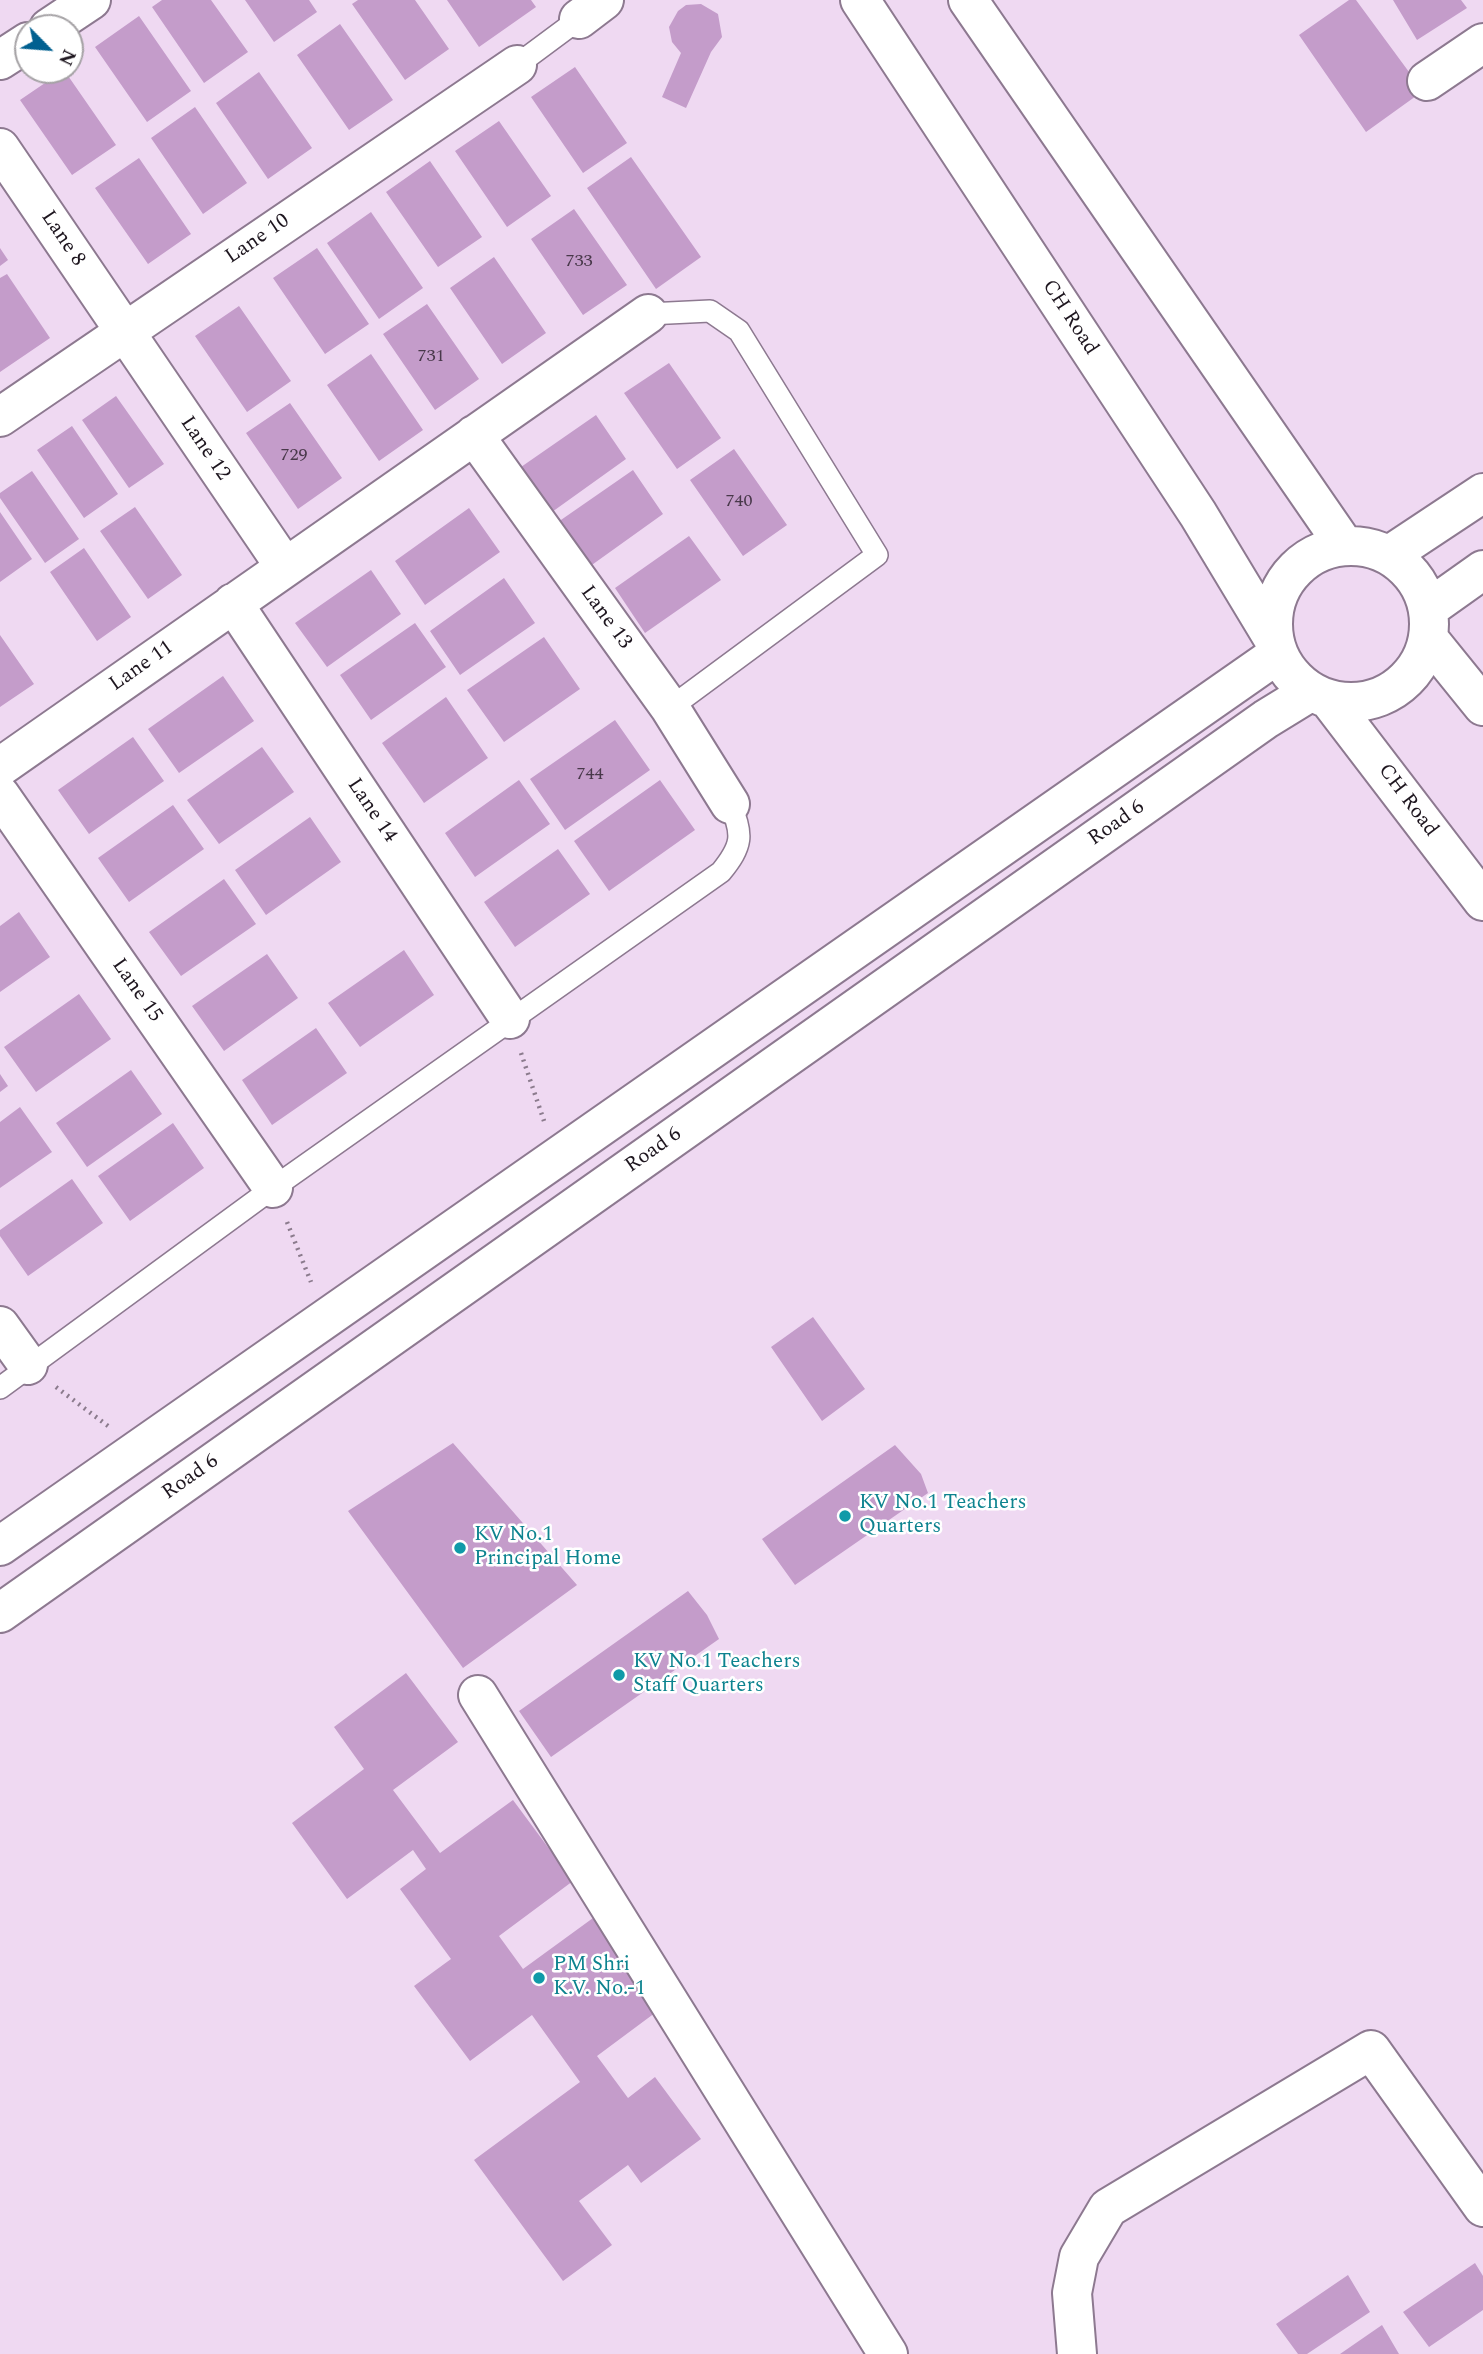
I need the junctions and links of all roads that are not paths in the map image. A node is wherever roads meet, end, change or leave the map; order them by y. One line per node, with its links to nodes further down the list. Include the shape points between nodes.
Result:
1 (91, 0): 5 (street)
2 (860, 0): 21 (street, CH Road, via 1198,514)
3 (968, 0): 15 (street)
4 (591, 9): 7 (lane)
5 (70, 14)
6 (1483, 43): 8 (street)
7 (517, 65): 11 (street, Lane 10)
8 (1427, 81)
9 (0, 148): 11 (street, Lane 8)
10 (648, 314): 13 (street, Lane 11); 24 (lane, via 710,311 739,331 877,555)
11 (124, 331): 12 (street, Lane 10); 17 (street, Lane 12)
12 (0, 417)
13 (474, 435): 17 (street, Lane 11); 24 (street, Lane 13)
14 (1483, 493): 16 (street)
15 (1344, 545): 16 (street); 21 (street, via 1318,552 1296,567 1280,588 1273,614)
16 (1391, 554): 20 (street, via 1422,589)
17 (285, 567): 19 (street, Lane 11)
18 (1483, 570): 20 (street)
19 (233, 603): 25 (street, Lane 11); 29 (street, Lane 14)
20 (1428, 623): 22 (street, via 1419,663 1381,697 1356,703); 23 (street)
21 (1276, 647): 22 (street, CH Road, via 1291,676); 33 (street)
22 (1320, 696): 28 (street, CH Road); 34 (street, Road 6, via 1266,719)
23 (1483, 706)
24 (670, 708): 27 (street, Lane 13)
25 (0, 766)
26 (0, 795): 30 (street, Lane 15)
27 (730, 804): 29 (lane, via 740,827 737,853 721,872)
28 (1483, 901)
29 (510, 1019): 30 (lane)
30 (273, 1188): 32 (lane)
31 (0, 1326): 32 (street)
32 (14, 1377)
33 (0, 1546)
34 (0, 1613)
35 (478, 1695): 37 (street)
36 (1483, 2207): 38 (street, via 1371,2050 1108,2208 1079,2257 1072,2293)
37 (888, 2354)
38 (1077, 2354)

